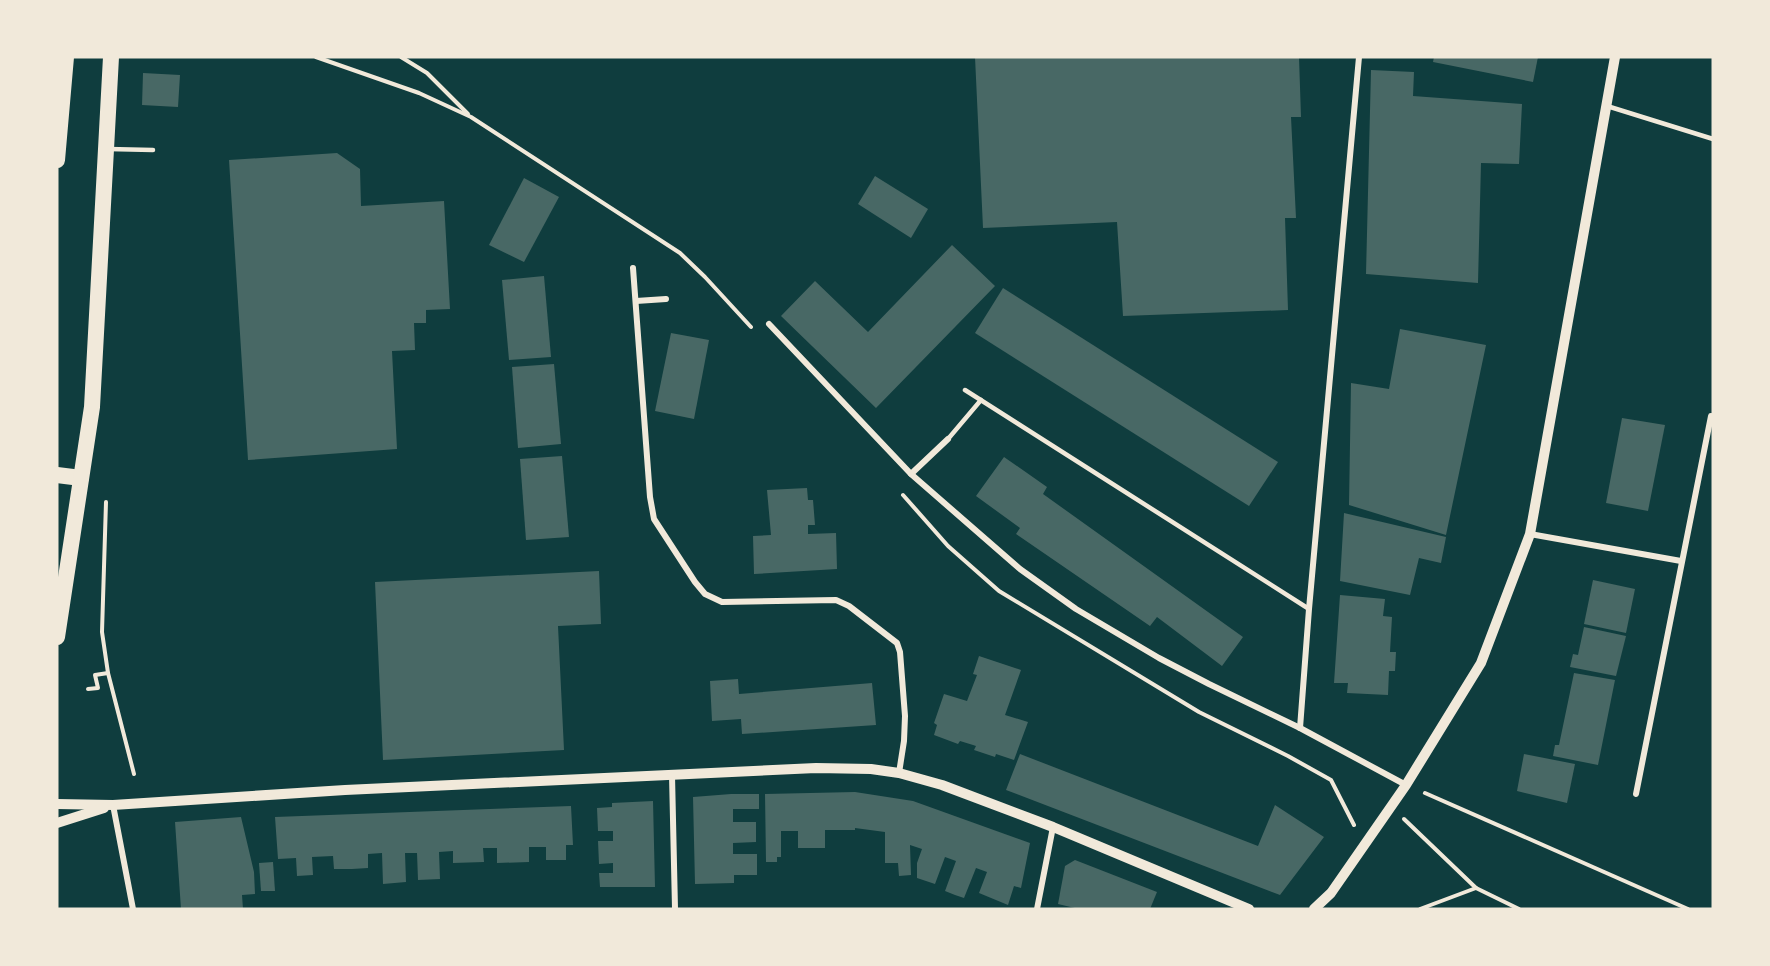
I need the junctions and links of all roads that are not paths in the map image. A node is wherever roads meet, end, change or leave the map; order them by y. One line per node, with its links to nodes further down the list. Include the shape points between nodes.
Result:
1 (66, 57): 9 (highway)
2 (111, 57): 7 (highway)
3 (1359, 57): 23 (street)
4 (1615, 57): 5 (street)
5 (1607, 106): 6 (lane); 21 (street)
6 (1713, 139)
7 (106, 149): 8 (lane); 20 (highway, via 92,407)
8 (153, 150)
9 (57, 160)
10 (633, 268): 12 (street)
11 (666, 299): 12 (street)
12 (636, 301): 26 (street, via 654,519 705,594 722,602 836,600 897,643 905,716)
13 (769, 324): 18 (street)
14 (965, 390): 15 (lane)
15 (981, 400): 17 (lane); 23 (lane)
16 (1711, 416): 22 (street)
17 (948, 439): 18 (street)
18 (911, 474): 25 (street, via 1020,569 1076,609 1209,684)
19 (57, 475): 20 (highway)
20 (81, 478): 24 (highway)
21 (1530, 534): 22 (street); 28 (street, via 1480,663)
22 (1681, 561): 29 (street)
23 (1309, 609): 25 (street)
24 (58, 627)
25 (1300, 728): 28 (street)
26 (899, 773): 27 (street, via 816,768); 33 (street)
27 (672, 775): 31 (street); 35 (street)
28 (1406, 785): 38 (street, via 1332,893)
29 (1635, 794)
30 (57, 804): 31 (street)
31 (113, 804): 32 (street); 34 (street)
32 (57, 823)
33 (1053, 827): 36 (street); 37 (street)
34 (133, 909)
35 (675, 909)
36 (1037, 909)
37 (1249, 909)
38 (1314, 909)

